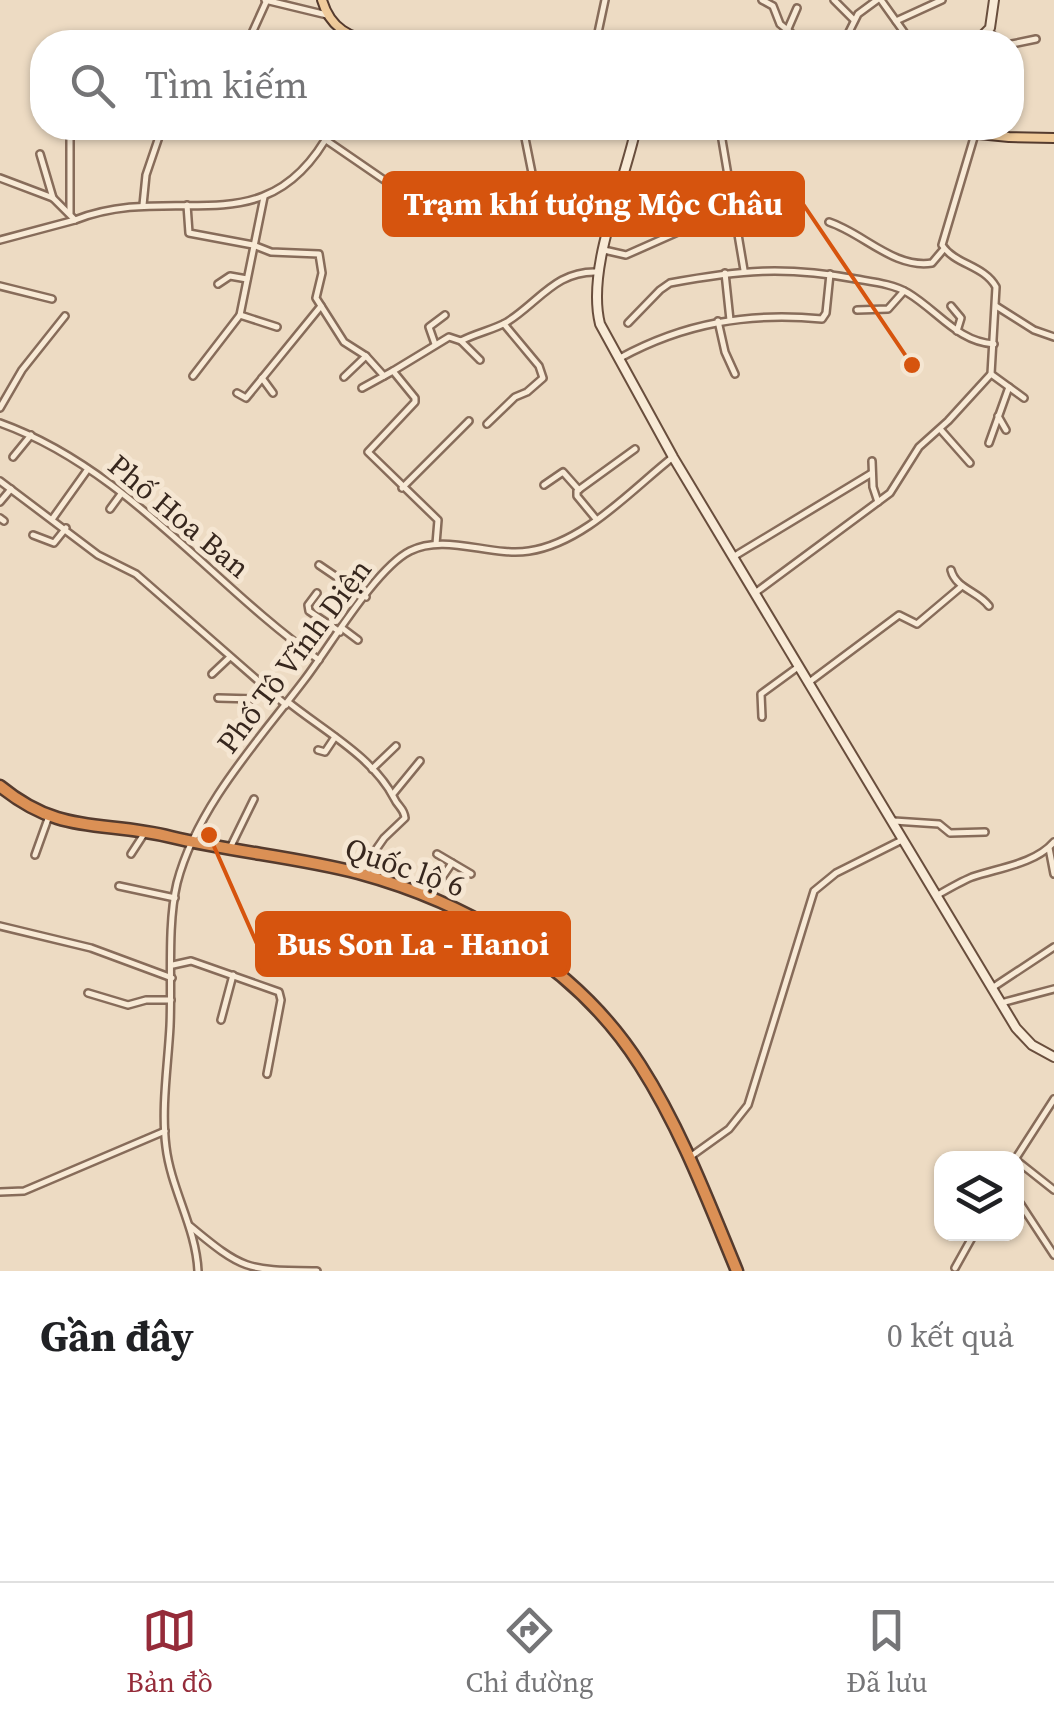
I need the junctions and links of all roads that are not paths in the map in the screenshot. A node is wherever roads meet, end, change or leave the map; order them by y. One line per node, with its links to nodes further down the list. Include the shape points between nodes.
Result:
1 (266, 0): 10 (street); 13 (street)
2 (322, 0): 10 (main road)
3 (605, 0): 15 (street)
4 (762, 0): 16 (street)
5 (834, 0): 11 (street)
6 (879, 0): 11 (street); 12 (street)
7 (942, 0): 12 (street)
8 (994, 0): 20 (street)
9 (796, 8): 17 (street)
10 (327, 14): 14 (main road)
11 (854, 20): 18 (street)
12 (896, 21): 19 (street)
13 (253, 30)
14 (341, 30)
15 (599, 30)
16 (786, 30)
17 (787, 30)
18 (849, 30)
19 (903, 30)
20 (988, 30)
21 (1036, 38): 22 (street)
22 (1024, 41)
23 (1024, 136): 24 (main road)
24 (1054, 138)
25 (70, 140): 45 (street)
26 (158, 140): 41 (street)
27 (326, 140): 34 (street); 37 (street, via 308,165)
28 (525, 140): 36 (street)
29 (633, 140): 35 (street)
30 (722, 140): 44 (street)
31 (972, 140): 51 (street)
32 (40, 154): 38 (street)
33 (0, 178): 38 (street)
34 (390, 184)
35 (621, 189): 36 (street); 50 (street)
36 (536, 193): 40 (street, via 456,222)
37 (264, 197): 39 (street); 46 (street)
38 (53, 198): 45 (street)
39 (251, 202): 42 (street); 46 (street)
40 (419, 202)
41 (143, 205): 42 (street); 45 (street)
42 (187, 205): 49 (street, via 189,233)
43 (766, 207): 44 (street)
44 (735, 210): 50 (street, via 634,253); 52 (street)
45 (72, 216): 48 (street)
46 (258, 216): 49 (street)
47 (829, 222): 51 (street, via 906,262 932,263)
48 (0, 240)
49 (253, 245): 56 (street); 61 (street, via 319,254 315,295)
50 (604, 250): 53 (street)
51 (944, 250): 63 (street, via 990,278)
52 (744, 270): 54 (street); 55 (street)
53 (598, 272): 71 (street, via 558,281); 80 (street, via 597,313)
54 (725, 273): 68 (street); 70 (street, via 670,283)
55 (830, 274): 59 (street); 68 (street, via 822,319)
56 (247, 278): 57 (street, via 230,276); 65 (street)
57 (218, 284)
58 (0, 286): 60 (street)
59 (904, 291): 64 (street, via 888,310); 73 (street)
60 (52, 300)
61 (322, 306): 78 (street, via 344,342); 87 (street)
62 (951, 306): 73 (street, via 961,318)
63 (996, 306): 74 (street); 77 (street)
64 (856, 310)
65 (240, 315): 72 (street); 84 (street)
66 (445, 315): 76 (street, via 428,327)
67 (65, 316): 93 (street)
68 (730, 320): 69 (street)
69 (718, 321): 80 (street, via 676,332); 82 (street)
70 (628, 323)
71 (504, 324): 75 (street); 97 (street, via 543,378)
72 (277, 326)
73 (958, 331): 77 (street, via 973,342)
74 (1054, 337)
75 (461, 341): 76 (street, via 449,337); 79 (street)
76 (436, 344): 81 (street)
77 (994, 344): 83 (street)
78 (366, 356): 85 (street); 86 (street)
79 (480, 360)
80 (618, 360): 104 (street)
81 (392, 371): 85 (street); 111 (street, via 415,402 368,452)
82 (735, 374)
83 (991, 374): 88 (street); 98 (street)
84 (194, 376)
85 (384, 376): 89 (street)
86 (344, 377)
87 (262, 378): 90 (street); 91 (street, via 246,398)
88 (1009, 387): 92 (street); 94 (street)
89 (362, 388)
90 (273, 392)
91 (237, 393)
92 (1024, 398)
93 (0, 408)
94 (998, 416): 99 (street); 101 (street)
95 (469, 421): 111 (street)
96 (0, 423): 100 (street, Phố Hoa Ban)
97 (488, 424)
98 (940, 428): 106 (street); 116 (street)
99 (1006, 430)
100 (30, 435): 103 (street); 107 (street, Phố Hoa Ban)
101 (988, 443)
102 (635, 449): 113 (street)
103 (13, 457)
104 (673, 457): 119 (street); 123 (street)
105 (872, 462): 108 (street)
106 (970, 463)
107 (88, 469): 114 (street, Phố Hoa Ban); 118 (street)
108 (872, 473): 116 (street); 123 (street)
109 (0, 481): 112 (street)
110 (544, 486): 113 (street, via 563,472)
111 (402, 488): 122 (street, via 438,520)
112 (10, 489): 115 (street); 118 (street)
113 (579, 490): 119 (street)
114 (121, 494): 117 (street); 134 (street, Phố Hoa Ban)
115 (0, 502)
116 (878, 502): 128 (street)
117 (110, 509)
118 (53, 518): 120 (street)
119 (596, 519): 122 (street, via 528,552)
120 (66, 528): 121 (street, via 54,543); 133 (street, via 136,574)
121 (34, 535)
122 (436, 544): 129 (street, Phố Tô Vĩnh Diện, via 401,556)
123 (732, 557): 128 (street)
124 (319, 565): 129 (street)
125 (950, 570): 126 (street)
126 (962, 586): 130 (street); 137 (street, via 918,624 899,615)
127 (317, 593): 131 (street, via 309,610)
128 (754, 594): 135 (street)
129 (366, 597): 131 (street, Phố Tô Vĩnh Diện)
130 (988, 606)
131 (341, 630): 132 (street); 134 (street, Phố Tô Vĩnh Diện)
132 (358, 640)
133 (230, 658): 136 (street); 138 (street)
134 (319, 660): 140 (street, Phố Tô Vĩnh Diện)
135 (798, 667): 137 (street); 141 (street, via 761,694)
136 (212, 674)
137 (808, 683): 151 (street)
138 (268, 691): 139 (street, via 254,699); 140 (street)
139 (218, 698)
140 (287, 704): 142 (street); 155 (street, Phố Tô Vĩnh Diện)
141 (762, 717)
142 (335, 737): 144 (street, via 325,752); 146 (street)
143 (396, 746): 146 (street)
144 (318, 750)
145 (420, 760): 148 (street)
146 (372, 769): 148 (street)
147 (0, 786): 150 (highway, Quốc lộ 6)
148 (393, 794): 162 (street, via 405,818)
149 (254, 799): 157 (street)
150 (49, 816): 152 (highway, Quốc lộ 6); 160 (street)
151 (891, 821): 153 (street); 154 (street)
152 (146, 832): 155 (highway, Quốc lộ 6); 158 (street)
153 (985, 832)
154 (902, 840): 166 (street); 185 (street, via 814,891 748,1105 730,1129)
155 (193, 842): 157 (highway, Quốc lộ 6); 168 (street, Phố Tô Vĩnh Diện)
156 (1052, 845): 164 (street); 166 (street)
157 (230, 849): 162 (highway, Quốc lộ 6)
158 (132, 854)
159 (436, 854): 161 (street)
160 (34, 855)
161 (452, 864): 163 (street); 167 (street)
162 (359, 874): 167 (highway, Quốc lộ 6)
163 (471, 874)
164 (1054, 874)
165 (119, 886): 168 (street)
166 (936, 896): 174 (street)
167 (429, 897): 185 (highway, Quốc lộ 6, via 533,954 592,1004 641,1066)
168 (174, 898): 171 (street, Phố Tô Vĩnh Diện)
169 (0, 926): 173 (street, via 91,948)
170 (1054, 947): 174 (street)
171 (172, 966): 172 (street, via 187,960); 173 (street, Phố Tô Vĩnh Diện)
172 (233, 975): 179 (street); 181 (street, via 280,994)
173 (172, 978): 177 (street, Phố Tô Vĩnh Diện)
174 (992, 988): 178 (street)
175 (1054, 989): 178 (street)
176 (88, 993): 177 (street, via 128,1006)
177 (171, 1000): 183 (street, Phố Tô Vĩnh Diện)
178 (1001, 1002): 180 (street, via 1032,1045)
179 (221, 1020)
180 (1054, 1057)
181 (267, 1074)
182 (1054, 1099): 184 (street)
183 (165, 1131): 188 (street, via 18,1194); 190 (street, Phố Tô Vĩnh Diện)
184 (1021, 1151)
185 (690, 1157): 196 (highway, Quốc lộ 6)
186 (1024, 1166): 187 (street)
187 (1054, 1190)
188 (0, 1192)
189 (1024, 1210): 192 (street)
190 (187, 1223): 194 (street, Phố Tô Vĩnh Diện); 195 (street, via 242,1266)
191 (970, 1241): 193 (street)
192 (1054, 1255)
193 (954, 1268)
194 (198, 1271)
195 (318, 1271)
196 (737, 1271)

